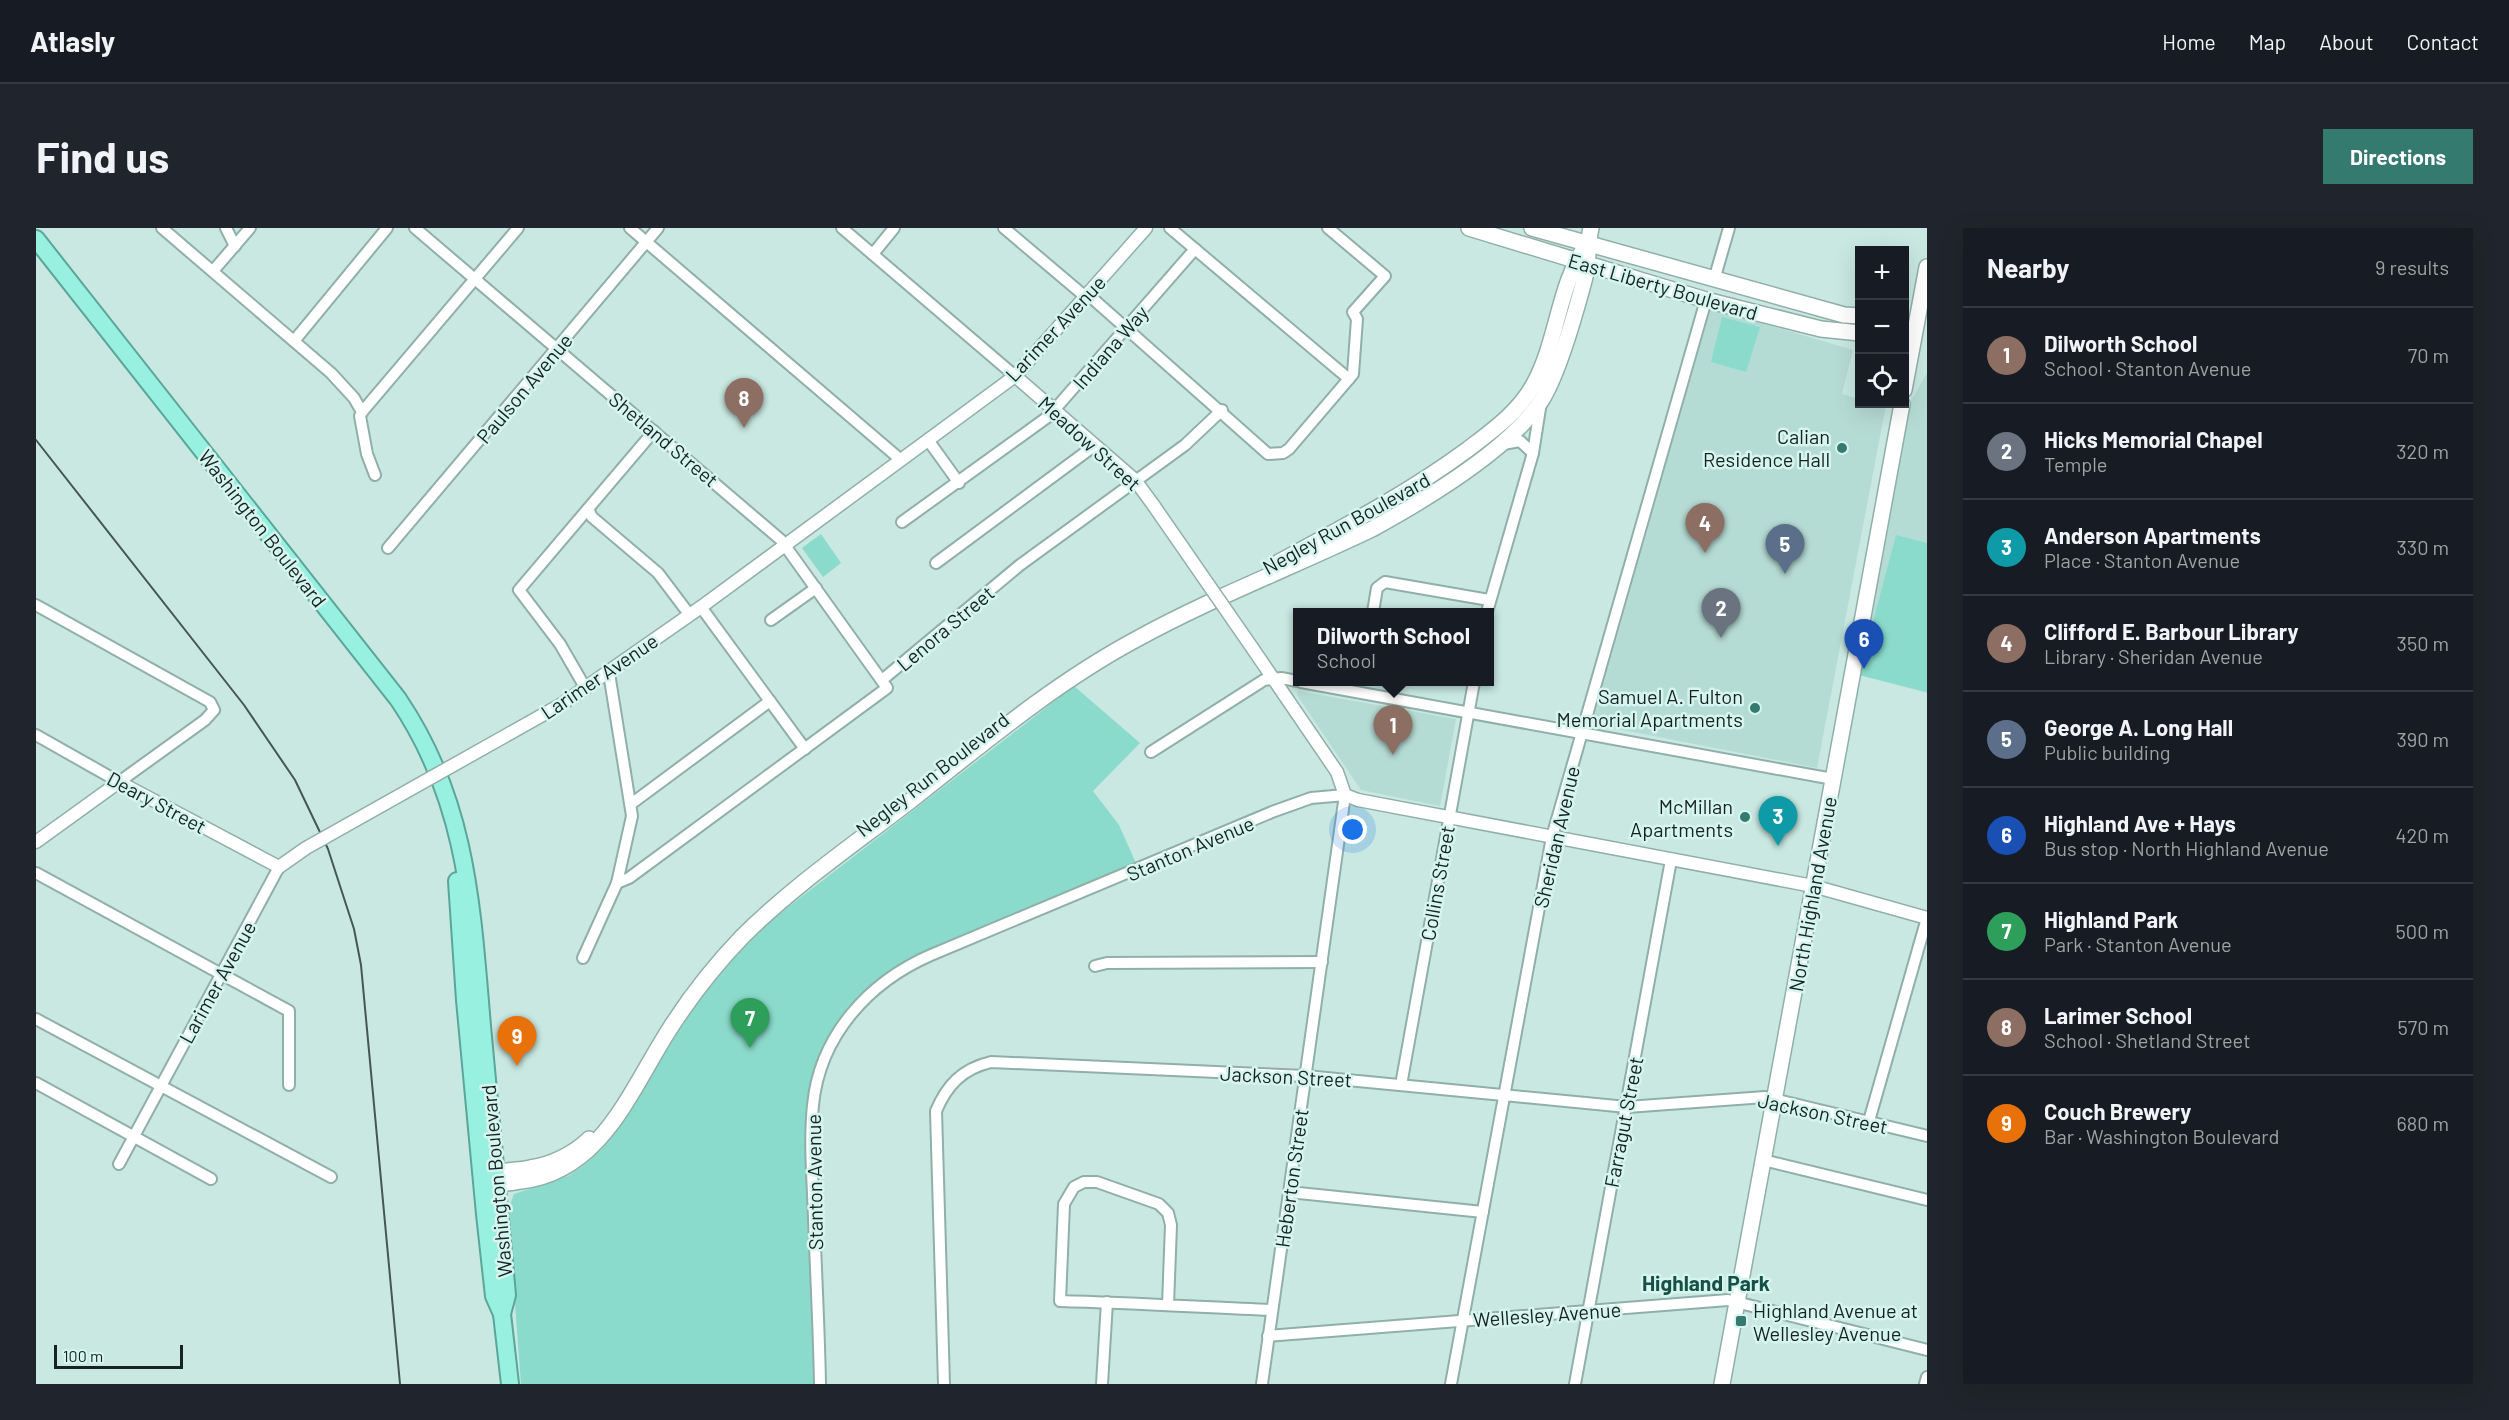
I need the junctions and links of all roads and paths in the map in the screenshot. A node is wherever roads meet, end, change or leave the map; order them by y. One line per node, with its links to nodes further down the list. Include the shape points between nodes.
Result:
1 (162, 228): 27 (street)
2 (226, 228): 22 (street)
3 (250, 228): 22 (street)
4 (387, 228): 37 (street)
5 (415, 228): 28 (street, Shetland Street)
6 (518, 228): 28 (street)
7 (630, 228): 20 (street)
8 (658, 228): 20 (street, Paulson Avenue)
9 (842, 228): 24 (street, Meadow Street)
10 (894, 228): 24 (street)
11 (1004, 228): 30 (street)
12 (1146, 228): 30 (street, Larimer Avenue)
13 (1170, 228): 23 (street)
14 (1328, 228): 41 (street, via 1385,276 1353,312 1357,320 1353,374)
15 (1532, 228): 21 (main road, East Liberty Boulevard)
16 (1591, 228): 21 (main road)
17 (1729, 228): 29 (street)
18 (1473, 230): 25 (main road, East Liberty Boulevard)
19 (36, 239): 114 (highway, Washington Boulevard, via 398,699 435,764 457,835 465,1000)
20 (646, 242): 38 (street, Paulson Avenue); 52 (street)
21 (1587, 244): 25 (main road, Negley Run Boulevard); 29 (main road, East Liberty Boulevard)
22 (235, 246): 27 (street)
23 (1195, 249): 34 (street, Indiana Way); 41 (street)
24 (873, 254): 40 (street, Meadow Street)
25 (1581, 263): 31 (main road, East Liberty Boulevard); 42 (main road, Negley Run Boulevard, via 1558,364); 114 (main road, Negley Run Boulevard, via 1543,364 1523,402 1507,418 1398,498 1262,571 1125,636 1026,701 786,886 734,934 687,990 586,1143 544,1165)
26 (1927, 267): 33 (main road)
27 (213, 271): 37 (street)
28 (475, 279): 38 (street, Shetland Street); 46 (street)
29 (1714, 280): 32 (main road, East Liberty Boulevard)
30 (1086, 295): 34 (street); 40 (street, Larimer Avenue)
31 (1706, 300): 35 (main road, East Liberty Boulevard); 78 (street, Sheridan Avenue)
32 (1855, 316)
33 (1916, 320): 36 (main road)
34 (1126, 328): 44 (street, Indiana Way); 45 (street)
35 (1855, 332)
36 (1915, 338): 39 (main road)
37 (294, 341): 46 (street, via 331,373)
38 (558, 349): 47 (street, Shetland Street); 59 (street, Paulson Avenue)
39 (1909, 369)
40 (1015, 376): 44 (street, Meadow Street); 48 (street, Larimer Avenue)
41 (1348, 379): 45 (street, via 1283,453 1268,454)
42 (1541, 402): 49 (main road, Negley Run Boulevard); 51 (street)
43 (1901, 408): 82 (main road, North Highland Avenue)
44 (1055, 410): 50 (street, Meadow Street); 55 (street, Indiana Way)
45 (1222, 410): 54 (street, Lenora Street, via 1185,445)
46 (362, 412): 53 (street, via 367,454)
47 (654, 431): 56 (street); 58 (street, Shetland Street)
48 (928, 440): 52 (street, Larimer Avenue); 55 (street)
49 (1500, 445): 51 (street, via 1520,441); 114 (main road, Negley Run Boulevard, via 1382,524 1144,635 1088,667 1031,707 791,893 740,940 693,995 607,1130 586,1155 548,1176)
50 (1094, 446): 54 (street, Meadow Street); 60 (street)
51 (1533, 453): 62 (street)
52 (901, 460): 58 (street, Larimer Avenue)
53 (375, 475)
54 (1135, 480): 70 (street, Meadow Street, bridge); 71 (street, Lenora Street, via 1020,565)
55 (959, 483): 57 (street, Indiana Way)
56 (588, 509): 67 (street, via 592,517 658,573); 75 (street, via 519,590 560,645)
57 (902, 522)
58 (785, 545): 61 (street, Shetland Street); 64 (street, Larimer Avenue)
59 (388, 548)
60 (936, 563)
61 (816, 588): 68 (street); 71 (street, Shetland Street)
62 (1489, 600): 65 (street, via 1389,582 1377,588); 66 (street)
63 (36, 605): 83 (street, via 210,702 214,710)
64 (701, 607): 67 (street, Larimer Avenue); 76 (street)
65 (1374, 608)
66 (1488, 608)
67 (689, 614): 69 (street, Larimer Avenue)
68 (771, 620)
69 (609, 673): 75 (street, Larimer Avenue); 85 (street)
70 (1273, 679): 72 (street); 81 (street, via 1264,680); 84 (street, Meadow Street, via 1337,772)
71 (882, 680): 80 (street, Lenora Street, via 887,688)
72 (1293, 681)
73 (1360, 686): 77 (street)
74 (1473, 686): 77 (street, Collins Street)
75 (586, 689): 90 (street, Larimer Avenue, bridge)
76 (770, 701): 80 (street); 85 (street)
77 (1468, 712): 78 (street); 86 (street, Collins Street)
78 (1582, 732): 82 (street); 87 (street, Sheridan Avenue)
79 (36, 735): 83 (street, Deary Street)
80 (805, 749): 92 (street, Lenora Street)
81 (1151, 752)
82 (1833, 779): 93 (main road, North Highland Avenue)
83 (119, 782): 88 (street); 90 (street, Deary Street)
84 (1345, 795): 86 (street, Stanton Avenue); 96 (street, Heberton Street); 129 (street, Stanton Avenue, via 1311,798 1272,812 931,955 895,972 861,1001 839,1030 823,1061 813,1104 811,1147)
85 (631, 804): 92 (street, via 632,816)
86 (1448, 818): 87 (street, Stanton Avenue); 104 (street, Collins Street)
87 (1552, 837): 89 (street, Stanton Avenue); 105 (street, Sheridan Avenue)
88 (36, 842)
89 (1671, 860): 93 (street, Stanton Avenue); 107 (street, Farragut Street)
90 (279, 867): 98 (street, Larimer Avenue)
91 (36, 873): 98 (street)
92 (617, 883): 95 (street)
93 (1813, 886): 94 (street, Stanton Avenue); 106 (main road, North Highland Avenue)
94 (1927, 918): 108 (street)
95 (583, 958)
96 (1322, 962): 97 (street); 100 (street, Heberton Street)
97 (1095, 966)
98 (221, 975): 102 (street, Larimer Avenue); 103 (street, via 289,1011)
99 (36, 1019): 102 (street)
100 (1306, 1076): 104 (street, Jackson Street); 116 (street, Heberton Street); 130 (street, Jackson Street, via 991,1062 964,1072 943,1096 936,1111)
101 (36, 1083): 109 (street)
102 (161, 1084): 109 (street, Larimer Avenue); 113 (street)
103 (289, 1085)
104 (1401, 1085): 105 (street, Jackson Street)
105 (1504, 1095): 107 (street, Jackson Street); 118 (street, Sheridan Avenue)
106 (1774, 1099): 107 (street, Jackson Street); 108 (street, Jackson Street); 111 (main road, North Highland Avenue)
107 (1627, 1107): 123 (street, Farragut Street)
108 (1869, 1121): 110 (street, Jackson Street)
109 (133, 1136): 112 (street, Larimer Avenue); 115 (street)
110 (1927, 1136)
111 (1763, 1160): 117 (street); 120 (main road, North Highland Avenue)
112 (119, 1164)
113 (332, 1177)
114 (491, 1178): 128 (highway, Washington Boulevard, via 507,1295 502,1314)
115 (211, 1179)
116 (1289, 1192): 118 (street); 122 (street, Heberton Street)
117 (1927, 1200)
118 (1483, 1212): 124 (street, Sheridan Avenue)
119 (1107, 1302): 121 (street); 121 (street, via 1060,1300 1064,1203 1074,1187 1090,1182 1159,1204 1168,1213 1172,1225); 131 (street)
120 (1737, 1303): 123 (street, Wellesley Avenue, via 1728,1300); 126 (street, Wellesley Avenue); 135 (main road, North Highland Avenue)
121 (1168, 1305): 122 (street)
122 (1272, 1310): 125 (street, Heberton Street)
123 (1588, 1311): 124 (street, Wellesley Avenue); 134 (street, Farragut Street)
124 (1463, 1321): 125 (street, Wellesley Avenue); 133 (street, Sheridan Avenue)
125 (1268, 1336): 132 (street, Heberton Street)
126 (1927, 1350)
127 (1927, 1377): 136 (street)
128 (510, 1384)
129 (820, 1384)
130 (944, 1384)
131 (1102, 1384)
132 (1262, 1384)
133 (1451, 1384)
134 (1575, 1384)
135 (1722, 1384)
136 (1925, 1384)

